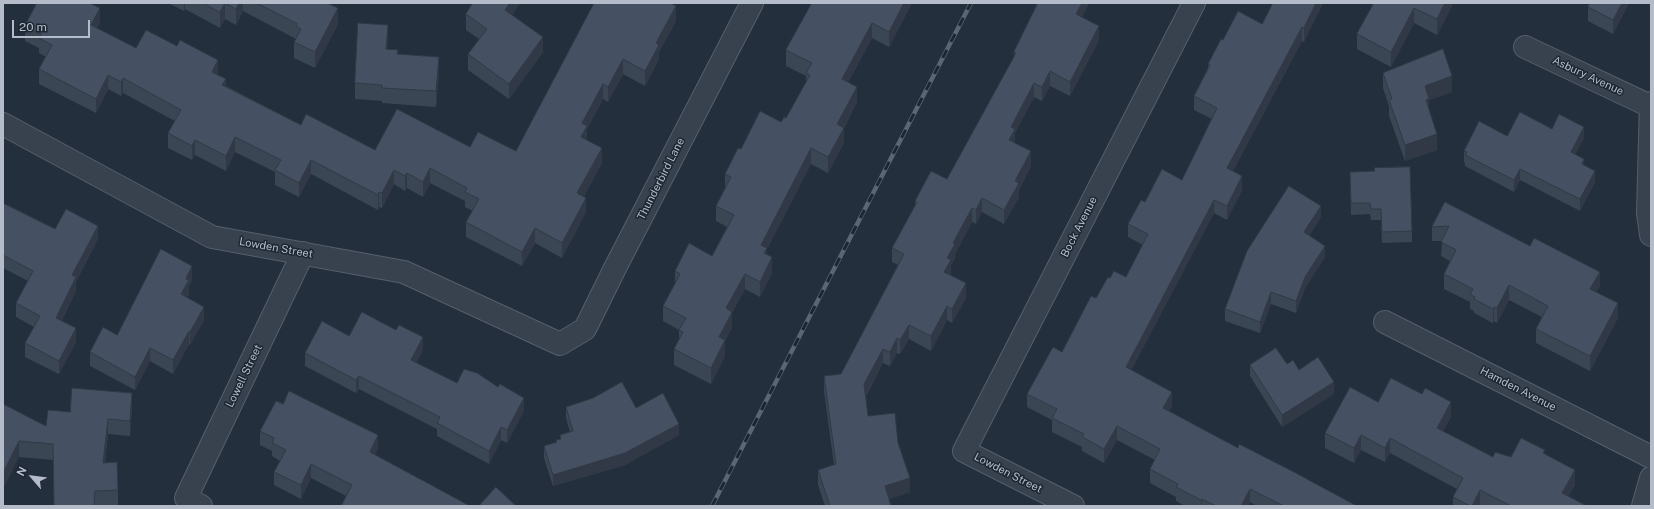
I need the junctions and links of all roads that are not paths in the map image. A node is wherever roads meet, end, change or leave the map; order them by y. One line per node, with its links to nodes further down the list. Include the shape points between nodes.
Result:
1 (752, 3): 9 (street, Thunderbird Lane, via 585,329)
2 (1194, 3): 10 (street, Bock Avenue)
3 (1525, 47): 4 (street, Asbury Avenue)
4 (1651, 105): 6 (street, via 1648,213)
5 (3, 124): 7 (street, Lowden Street, via 212,237)
6 (1651, 235)
7 (303, 253): 9 (street, Lowden Street, via 404,272); 13 (street, Lowell Street)
8 (1385, 322): 11 (street, Hamden Avenue)
9 (560, 344)
10 (964, 450): 14 (street, Lowden Street)
11 (1651, 457)
12 (1651, 478): 15 (street)
13 (193, 502)
14 (1073, 506)
15 (1643, 506)

